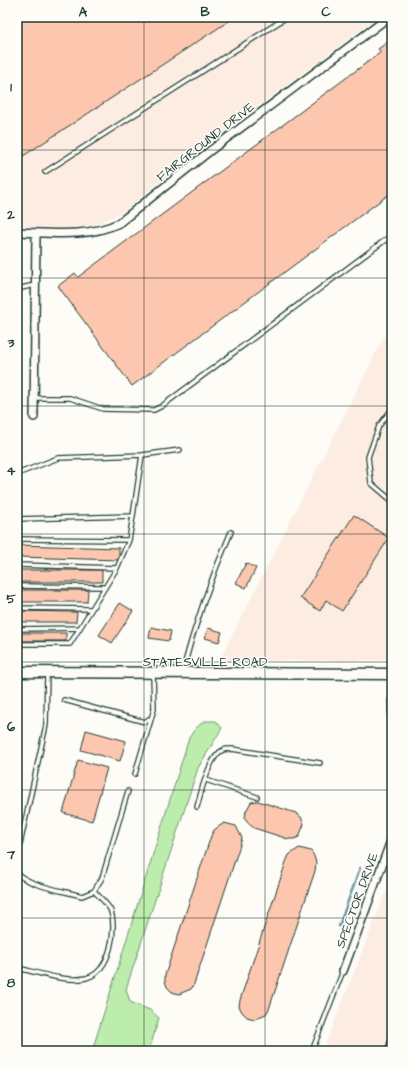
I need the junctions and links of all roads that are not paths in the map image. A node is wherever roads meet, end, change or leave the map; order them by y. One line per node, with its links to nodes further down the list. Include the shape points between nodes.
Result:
1 (287, 17): 3 (lane)
2 (389, 17): 5 (street, FAIRGROUND DRIVE, via 211,150 119,223 107,229 91,232)
3 (45, 172)
4 (17, 232): 5 (street, FAIRGROUND DRIVE)
5 (36, 233): 7 (street)
6 (392, 235): 9 (lane, via 154,410 103,409 70,398)
7 (36, 285): 8 (lane); 9 (street)
8 (17, 289)
9 (34, 398): 11 (street)
10 (392, 409): 15 (lane, via 379,426 368,457 371,483)
11 (34, 417)
12 (180, 450): 13 (lane)
13 (142, 455): 14 (lane, via 58,458); 16 (lane)
14 (17, 474)
15 (392, 501)
16 (133, 516): 17 (lane); 20 (lane)
17 (17, 519)
18 (231, 532): 33 (lane, via 208,586)
19 (17, 539): 20 (lane)
20 (128, 540): 22 (lane)
21 (17, 565): 22 (lane)
22 (116, 568): 24 (lane)
23 (17, 586): 24 (lane)
24 (103, 587): 26 (lane)
25 (17, 608): 26 (lane)
26 (90, 609): 27 (lane)
27 (79, 628): 28 (lane); 29 (lane, via 70,644)
28 (17, 629)
29 (17, 644)
30 (17, 672): 31 (main road, STATESVILLE ROAD)
31 (47, 672): 32 (main road, STATESVILLE ROAD); 45 (lane, via 46,725)
32 (153, 673): 33 (main road, STATESVILLE ROAD); 36 (lane, via 154,709)
33 (182, 674): 34 (main road, STATESVILLE ROAD)
34 (392, 674)
35 (64, 700): 36 (lane, via 145,722)
36 (150, 718): 38 (lane)
37 (320, 763): 39 (lane, via 232,749 223,750 216,756)
38 (134, 774)
39 (206, 780): 41 (lane); 42 (lane)
40 (128, 791): 47 (lane, via 102,878)
41 (257, 797)
42 (197, 806)
43 (392, 838): 44 (street, SPECTOR DRIVE)
44 (390, 852): 49 (street, SPECTOR DRIVE)
45 (17, 858)
46 (17, 873): 47 (lane, via 33,882 82,896)
47 (94, 891): 48 (lane, via 109,908 113,926 112,944 99,971 87,978 57,978)
48 (17, 968)
49 (343, 971): 51 (lane)
50 (392, 1037): 52 (lane)
51 (312, 1051)
52 (387, 1051)

